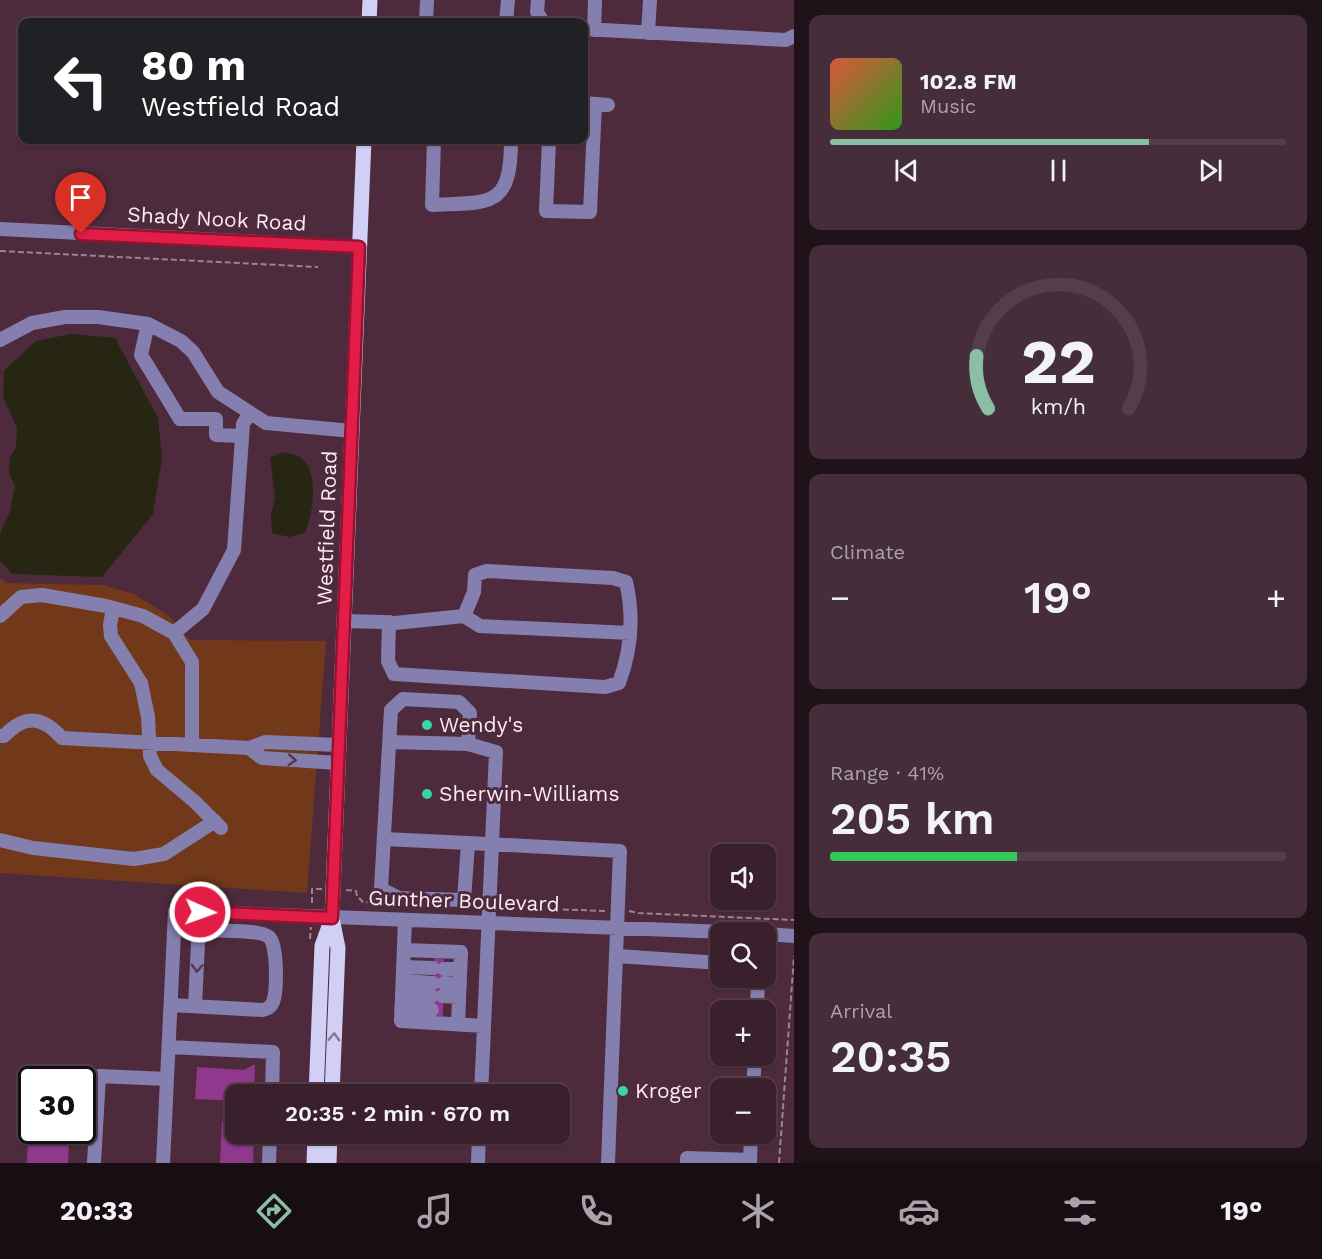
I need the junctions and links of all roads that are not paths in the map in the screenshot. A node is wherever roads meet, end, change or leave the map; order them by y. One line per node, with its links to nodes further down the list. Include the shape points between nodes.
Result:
1 (370, 0): 7 (main road)
2 (427, 0): 8 (street)
3 (507, 0): 9 (street)
4 (538, 0): 10 (street)
5 (595, 0): 11 (street)
6 (650, 0): 12 (street)
7 (369, 18)
8 (426, 18)
9 (506, 18)
10 (541, 18)
11 (589, 29): 12 (street)
12 (648, 33): 13 (street, via 786,40)
13 (794, 36)
14 (596, 104): 18 (street, via 590,212 546,211)
15 (364, 144): 20 (main road, Westfield Road)
16 (434, 144): 17 (street, via 432,205 485,202 495,197 509,177)
17 (512, 144)
18 (549, 144)
19 (0, 229): 20 (street, Shady Nook Road)
20 (359, 247): 24 (main road, Westfield Road)
21 (148, 324): 22 (street, via 65,317 32,323); 23 (street, via 193,352 218,392); 25 (street, via 141,355 180,419 216,419 216,435)
22 (0, 340)
23 (250, 413): 24 (street, via 266,423); 25 (street)
24 (352, 431): 29 (main road, Westfield Road)
25 (242, 435): 31 (street, via 234,550 203,609)
26 (3, 608): 27 (street, via 21,597 42,595)
27 (113, 608): 31 (street, via 143,616); 35 (street, via 111,636 141,683)
28 (465, 616): 30 (street); 32 (street, via 480,626); 32 (street, via 474,592 475,575 487,571 613,578 626,582)
29 (344, 621): 30 (street); 38 (main road, Westfield Road)
30 (389, 622): 32 (street, via 388,661 394,674 605,687 619,683 627,663)
31 (174, 633): 37 (street, via 192,662)
32 (630, 633)
33 (0, 736): 35 (street, via 16,724 39,721 62,738)
34 (390, 742): 36 (street); 36 (street, via 391,710 403,699 459,702 470,713); 41 (street)
35 (150, 743): 37 (street); 42 (street, via 156,770 218,824 164,854 134,859 33,848)
36 (468, 744): 44 (street, via 496,753)
37 (192, 745): 39 (street)
38 (339, 745): 39 (street, via 265,742); 40 (main road, Westfield Road)
39 (249, 748): 40 (street, one-way to 40, via 262,758)
40 (338, 763): 47 (main road, Westfield Road)
41 (384, 839): 43 (street); 45 (street, via 381,889)
42 (0, 840)
43 (468, 843): 44 (street); 45 (street, via 464,900)
44 (492, 844): 49 (street); 50 (street, via 620,851)
45 (402, 898): 48 (street)
46 (200, 912): 47 (street, Gunther Boulevard); 51 (street); 63 (street, Gunther Boulevard, via 175,911)
47 (332, 918): 48 (street, Gunther Boulevard); 69 (main road, Westfield Road, via 322,946); 70 (main road, Westfield Road, one-way to 47, via 338,948)
48 (403, 920): 49 (street, Gunther Boulevard); 55 (street)
49 (488, 923): 50 (street, Gunther Boulevard); 65 (street)
50 (618, 927): 52 (street, Gunther Boulevard); 56 (street)
51 (199, 930): 64 (street, one-way to 64); 64 (street, via 268,936 276,954 274,1001 263,1010)
52 (710, 931)
53 (776, 935): 54 (street)
54 (794, 936)
55 (404, 950): 58 (street); 59 (street, via 461,952)
56 (617, 956): 57 (street); 85 (street)
57 (710, 962)
58 (403, 967): 59 (street); 60 (street)
59 (460, 969): 62 (street)
60 (402, 995): 61 (street); 61 (street); 62 (street, via 401,1021)
61 (438, 997): 62 (street); 62 (street)
62 (459, 1004): 65 (street)
63 (171, 1005): 64 (street); 66 (street, Gunther Boulevard)
64 (195, 1006)
65 (484, 1026): 71 (street)
66 (169, 1047): 67 (street, Gunther Boulevard); 68 (street, via 273,1052)
67 (168, 1079): 79 (street, via 99,1076); 80 (street, Gunther Boulevard)
68 (272, 1084)
69 (316, 1084)
70 (332, 1084)
71 (481, 1084)
72 (270, 1144): 81 (street)
73 (315, 1144): 82 (main road)
74 (330, 1144): 83 (main road)
75 (479, 1144): 84 (street)
76 (751, 1144): 78 (street)
77 (719, 1161): 78 (street); 86 (street, via 687,1158)
78 (750, 1162)
79 (94, 1163)
80 (164, 1163)
81 (269, 1163)
82 (314, 1163)
83 (329, 1163)
84 (478, 1163)
85 (608, 1163)
86 (687, 1163)

